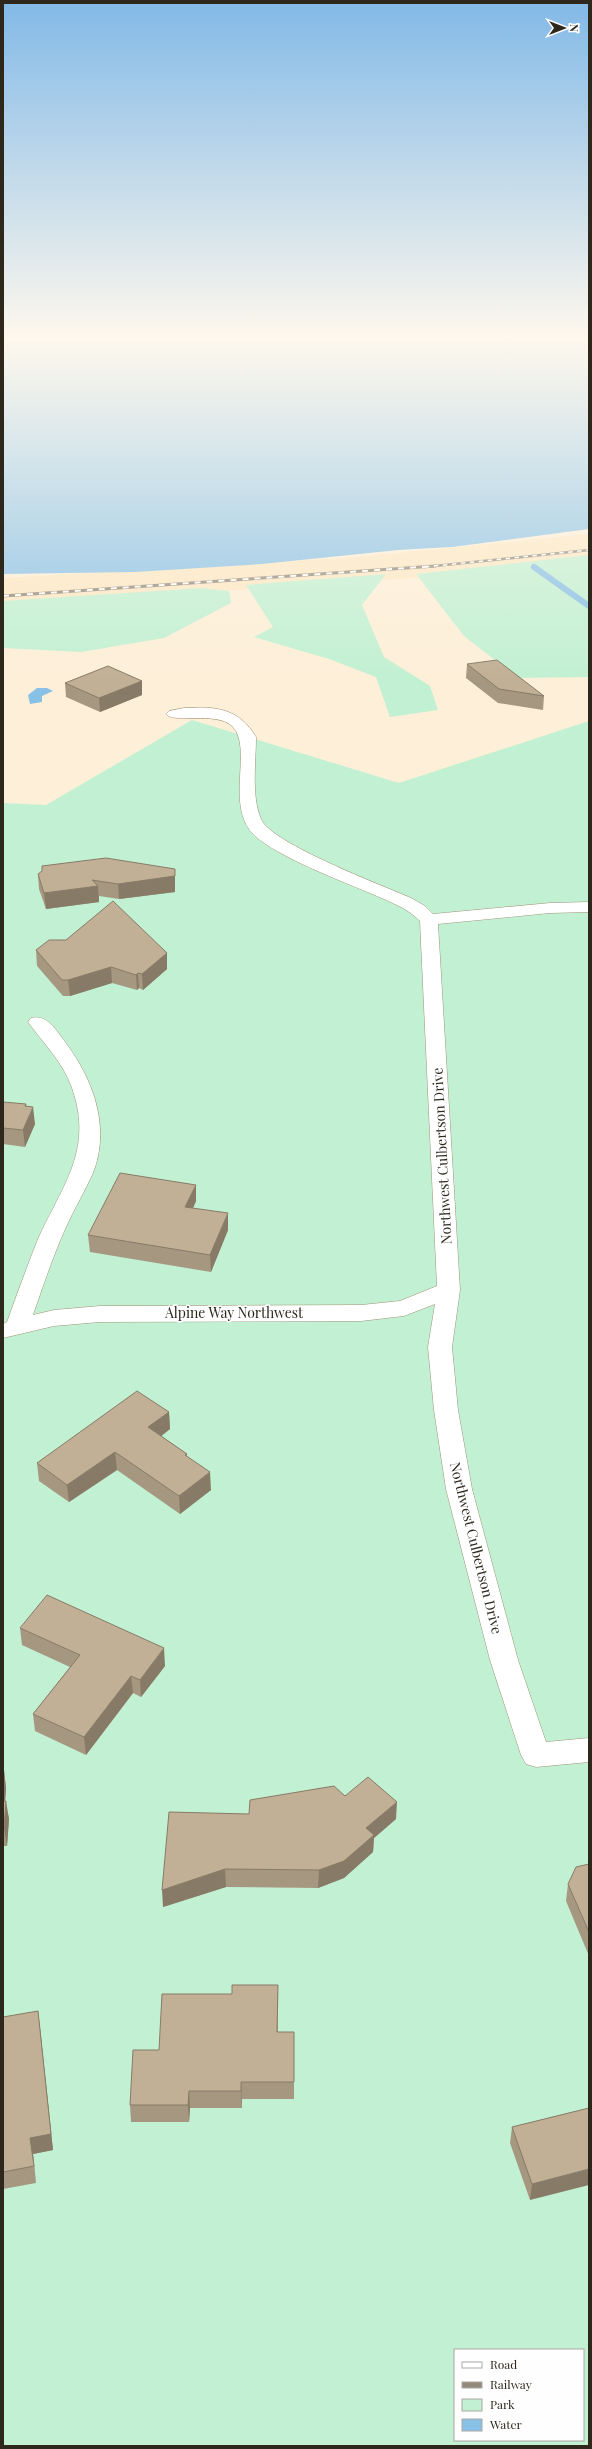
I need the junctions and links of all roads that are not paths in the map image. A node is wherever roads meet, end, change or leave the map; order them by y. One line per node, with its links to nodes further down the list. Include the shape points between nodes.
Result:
1 (174, 714): 3 (street, via 196,712 224,715 244,728 248,737 250,810 253,824 263,835 285,848 405,902 419,910)
2 (589, 907): 3 (street, via 550,908)
3 (428, 920): 5 (street, Northwest Culbertson Drive)
4 (38, 1022): 6 (street, via 59,1045 82,1084 88,1104 90,1132 84,1165)
5 (449, 1290): 6 (street, Alpine Way Northwest, via 404,1308 361,1313 100,1314 54,1318); 7 (street, Northwest Culbertson Drive, via 440,1347 446,1410 459,1489 504,1660 536,1755)
6 (10, 1329)
7 (589, 1750)

